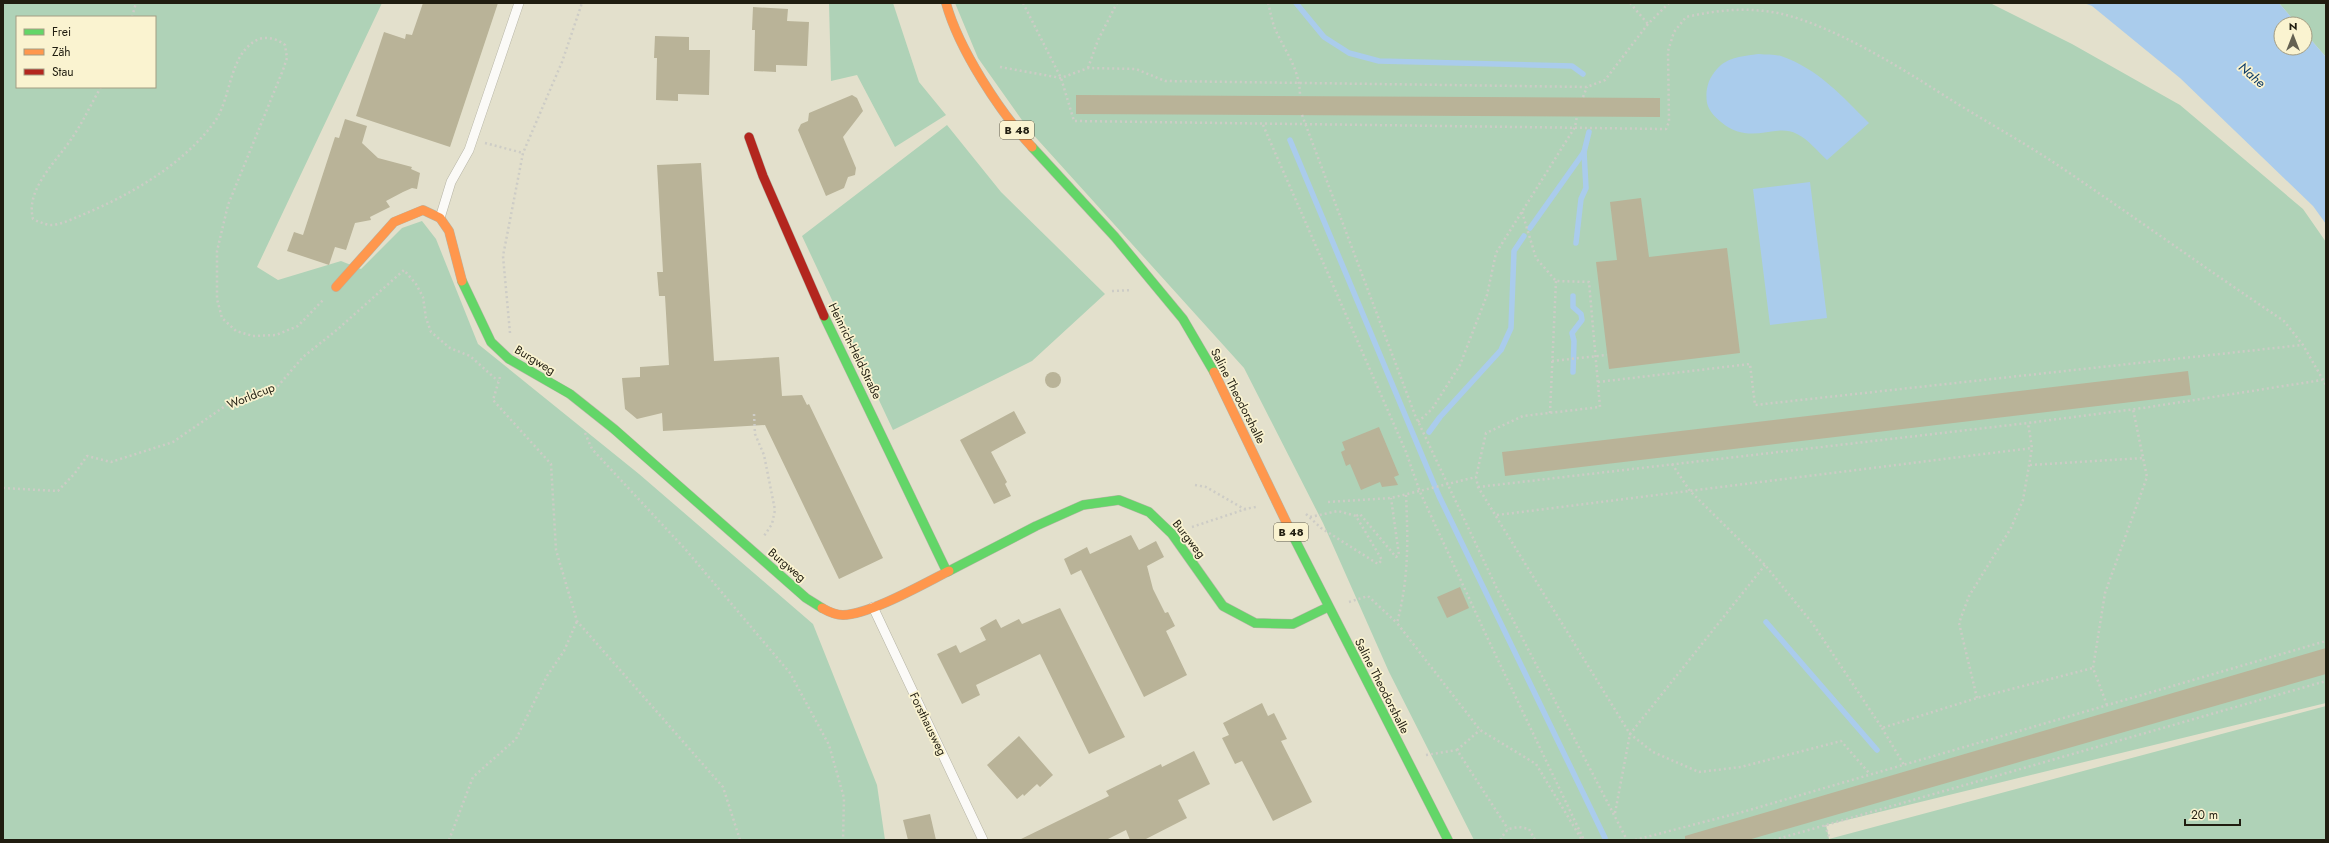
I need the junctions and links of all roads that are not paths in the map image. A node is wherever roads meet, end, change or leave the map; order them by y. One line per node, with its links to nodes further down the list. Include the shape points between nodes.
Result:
1 (519, 3): 4 (lane, via 472,140 463,163 451,182)
2 (946, 3): 8 (street, Saline Theodorshalle / B 48, via 972,63 1020,134 1116,237 1183,319 1222,387)
3 (749, 137): 6 (street, Heinrich-Held-Straße, via 762,176 807,281)
4 (440, 218): 5 (street, via 423,210 394,222); 7 (street, Burgweg, via 449,231 464,287 491,342 509,359 570,394 614,429 753,553 822,609 843,615)
5 (336, 287)
6 (947, 572): 7 (street, Burgweg); 8 (street, Burgweg, via 1083,505 1119,500 1149,512 1172,534 1224,606 1255,623 1293,624)
7 (873, 607): 9 (lane, Forsthausweg)
8 (1328, 607): 10 (street, Saline Theodorshalle / B 48)
9 (983, 840)
10 (1448, 840)

